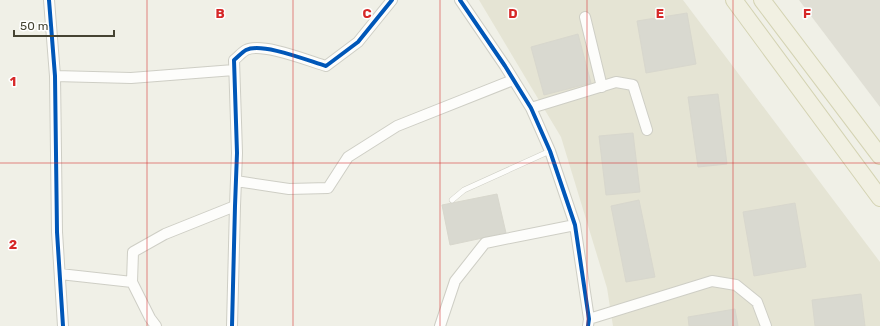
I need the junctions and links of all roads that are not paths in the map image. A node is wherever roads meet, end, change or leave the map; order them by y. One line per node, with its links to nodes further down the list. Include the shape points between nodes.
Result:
1 (49, 0): 8 (street)
2 (392, 0): 7 (street, via 358,42 326,66 287,53 263,49 247,50 234,60)
3 (460, 0): 9 (street)
4 (734, 0): 16 (main road)
5 (762, 0): 14 (main road)
6 (585, 17): 10 (street)
7 (234, 70): 8 (street, via 131,78); 15 (street)
8 (56, 76): 20 (street, via 57,232)
9 (514, 80): 11 (street); 15 (street, via 397,126 348,157 328,188 289,189)
10 (602, 87): 11 (street); 12 (street, via 616,82 633,85)
11 (531, 108): 13 (street)
12 (647, 130)
13 (550, 151): 17 (lane, via 464,190); 19 (street)
14 (880, 156)
15 (236, 182): 18 (street)
16 (880, 198)
17 (452, 200)
18 (234, 206): 21 (street, via 164,234 132,252); 25 (street)
19 (575, 225): 22 (street); 26 (street, via 485,243 455,281)
20 (60, 274): 21 (street); 23 (street)
21 (132, 282): 24 (street)
22 (589, 322): 27 (street, via 712,281 736,285 757,302)
23 (64, 326)
24 (156, 326)
25 (232, 326)
26 (440, 326)
27 (766, 326)

